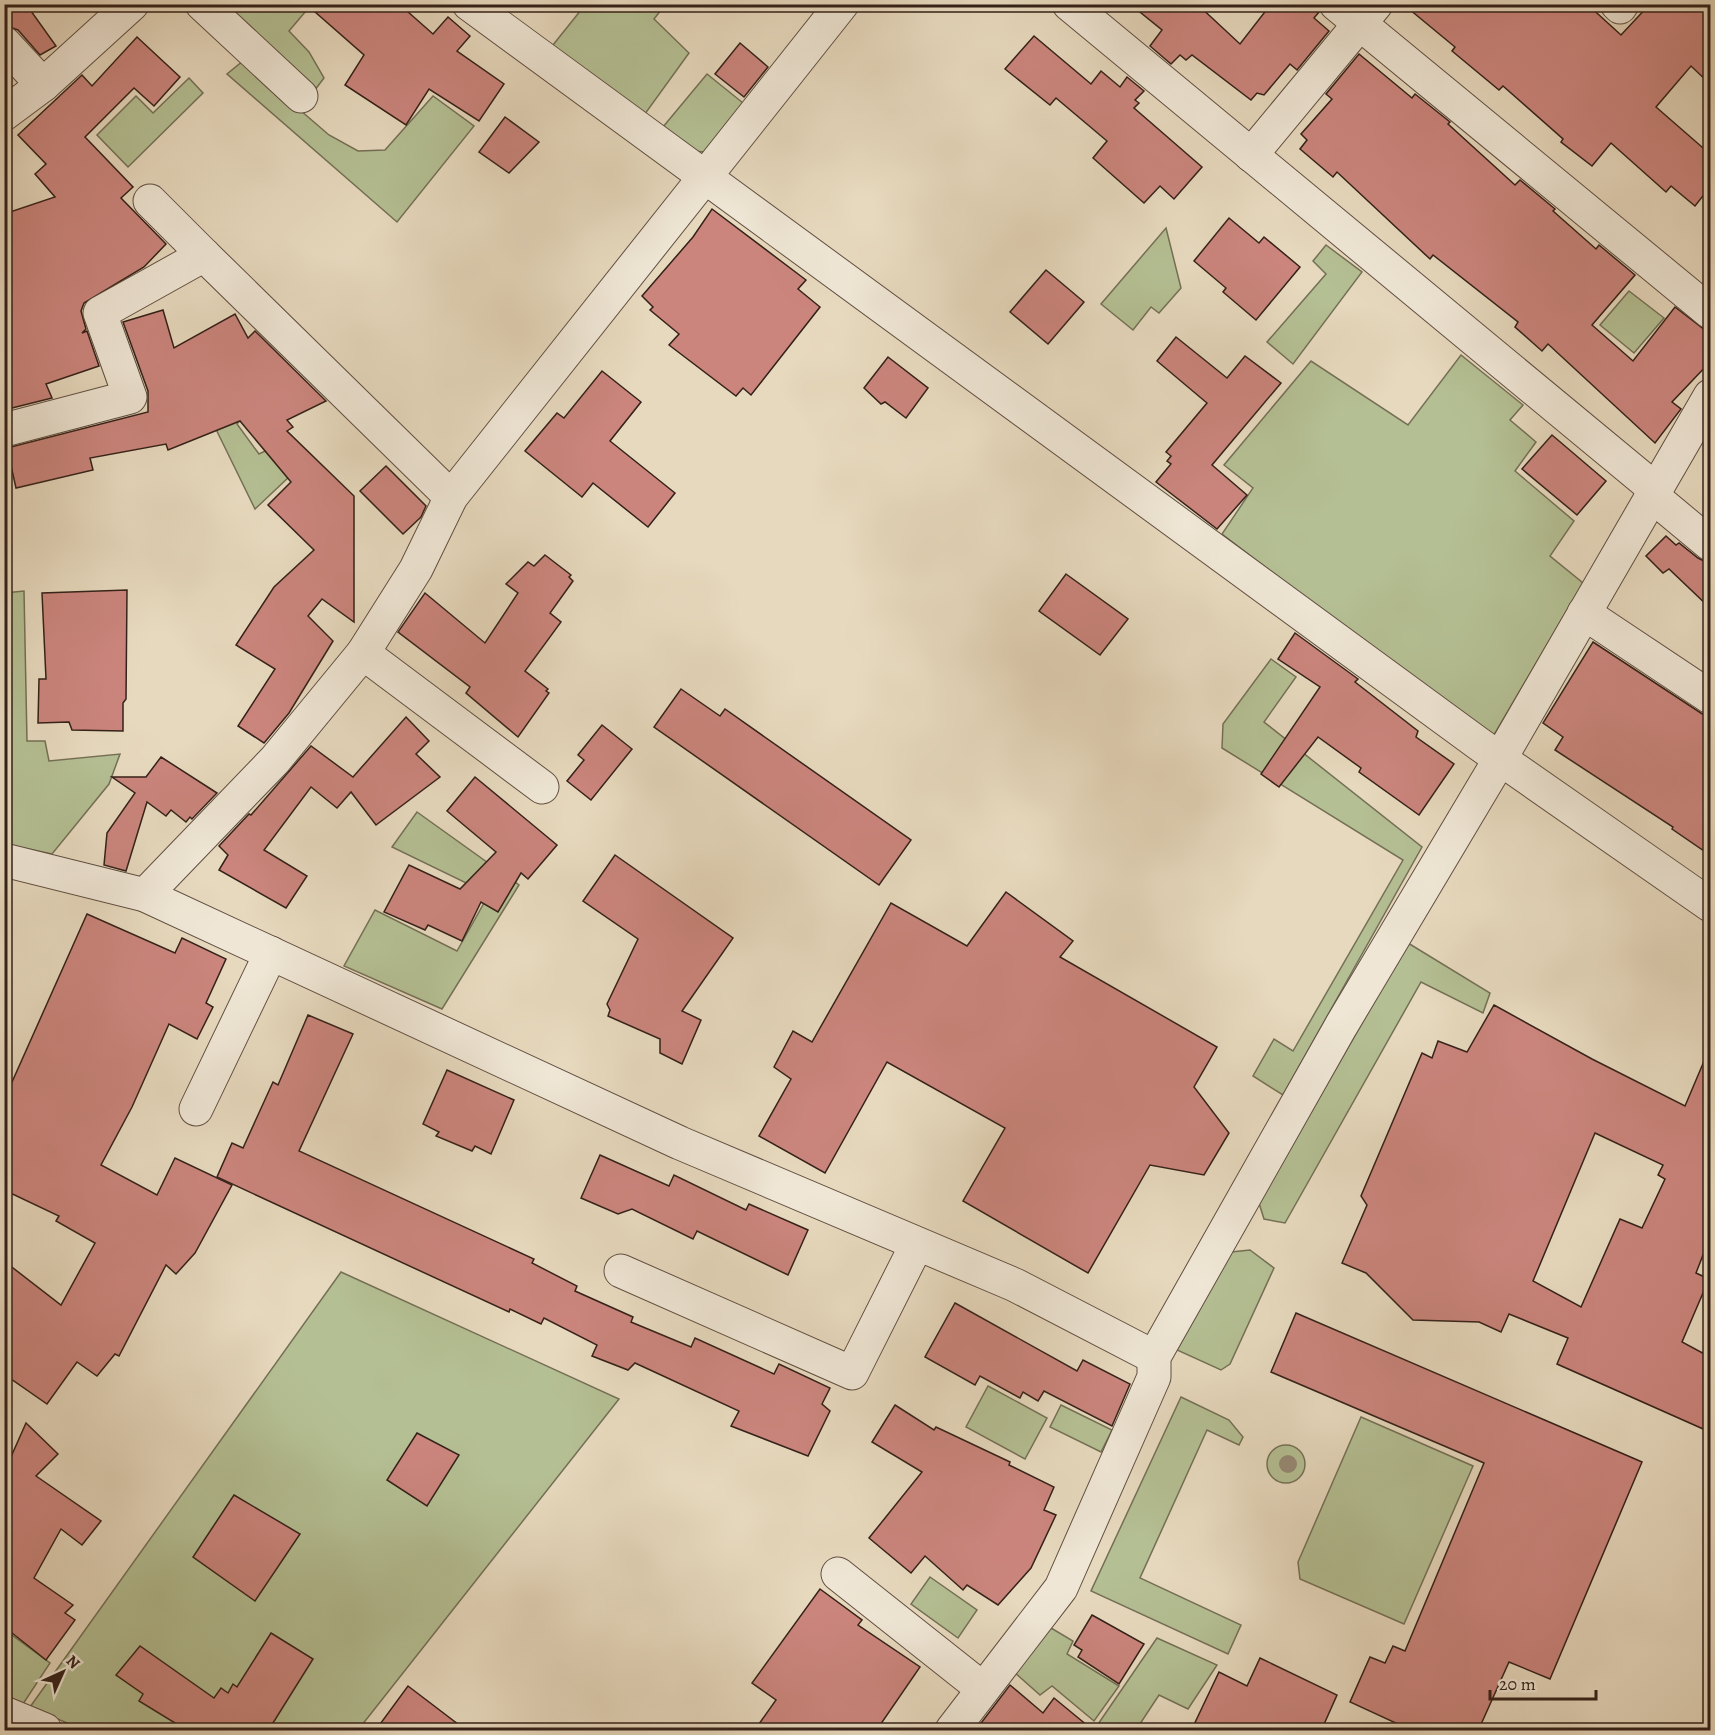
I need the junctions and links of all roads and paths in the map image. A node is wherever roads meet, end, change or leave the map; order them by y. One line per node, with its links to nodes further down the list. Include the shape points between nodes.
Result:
1 (132, 4): 8 (street)
2 (202, 4): 9 (street)
3 (469, 4): 12 (street)
4 (842, 4): 12 (street)
5 (1069, 4): 11 (street)
6 (1357, 11): 11 (street); 15 (street)
7 (4, 42): 8 (street)
8 (43, 85): 10 (street)
9 (301, 96)
10 (4, 114)
11 (1251, 154): 18 (street)
12 (705, 175): 19 (street); 24 (street)
13 (150, 201): 14 (street)
14 (204, 255): 17 (street, via 100,313 130,397); 19 (street)
15 (1710, 312)
16 (1710, 396): 18 (street)
17 (4, 430)
18 (1653, 492): 20 (street); 21 (street)
19 (451, 497): 22 (street, via 416,569)
20 (1710, 544)
21 (1584, 613): 23 (street); 24 (street)
22 (363, 653): 25 (street); 27 (street, via 274,760)
23 (1710, 697)
24 (1500, 759): 28 (street); 33 (street, via 1341,1026)
25 (542, 787)
26 (4, 860): 27 (street)
27 (145, 895): 29 (street)
28 (1710, 905)
29 (271, 953): 30 (street); 31 (street, via 680,1143)
30 (196, 1109)
31 (917, 1244): 32 (street, via 852,1373); 33 (street, via 1015,1285)
32 (621, 1271)
33 (1154, 1358): 35 (street, via 1154,1377 1061,1588)
34 (838, 1574): 35 (street)
35 (983, 1689): 38 (street)
36 (4, 1713): 37 (street)
37 (45, 1731)
38 (952, 1731)

